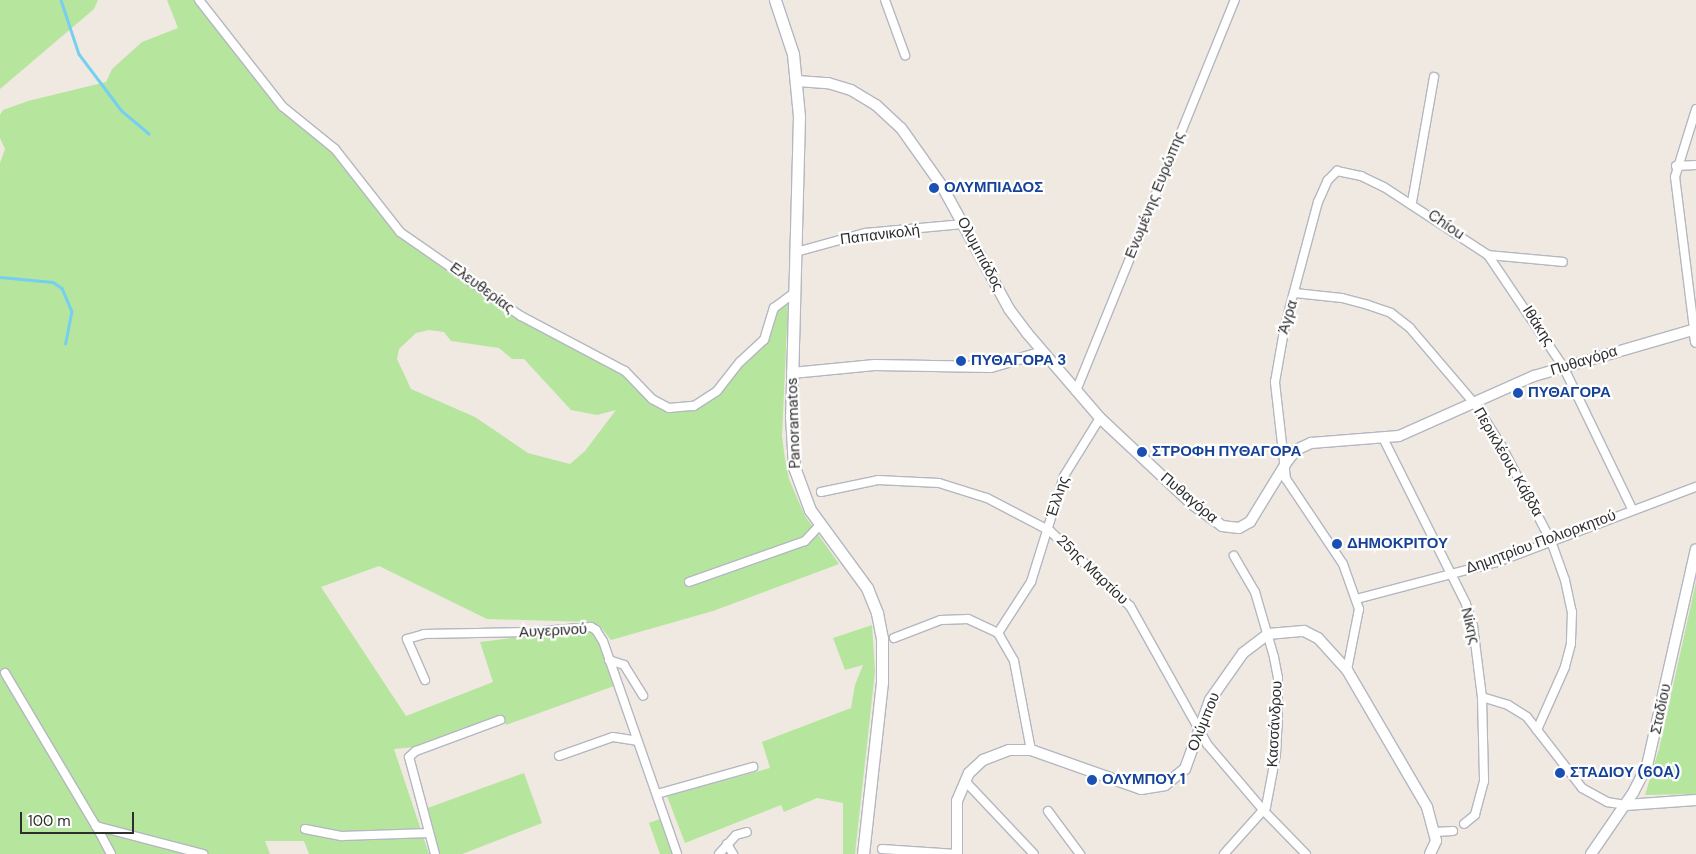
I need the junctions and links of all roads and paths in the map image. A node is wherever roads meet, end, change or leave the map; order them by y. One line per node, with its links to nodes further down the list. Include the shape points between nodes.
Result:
1 (199, 0): 17 (street, Ελευθερίας, via 282,106 335,149 400,232 520,316 625,371 652,399 669,408 694,406 717,391 740,362 764,340 774,308)
2 (775, 0): 7 (main road, Panoramatos, via 790,43)
3 (885, 0): 5 (street)
4 (1234, 0): 24 (street, Ενωμένης Ευρώπης)
5 (905, 55)
6 (1434, 77): 12 (street)
7 (797, 81): 13 (street, Ολυμπιάδος, via 834,84 883,110 918,149); 14 (main road, Panoramatos, via 800,139)
8 (1696, 109): 10 (street)
9 (1696, 164): 10 (street)
10 (1676, 166): 19 (street, via 1674,177)
11 (1333, 174): 12 (street, Chíou, via 1346,171 1361,176); 18 (street, Άγρα, via 1318,202)
12 (1412, 202): 15 (street, Chíou)
13 (964, 224): 14 (street, Παπανικολή, via 866,233); 21 (street, Ολυμπιάδος, via 1014,317)
14 (796, 252): 17 (main road, Panoramatos)
15 (1488, 256): 16 (street); 22 (street, Ιθάκης)
16 (1563, 262)
17 (795, 292): 23 (main road, Panoramatos)
18 (1295, 293): 25 (street, Περικλέους Κάβδα, via 1342,298 1391,314 1410,328); 28 (street, Άγρα, via 1284,325 1274,382)
19 (1695, 329): 20 (street); 22 (street, Πυθαγόρα)
20 (1696, 342)
21 (1042, 352): 23 (street, via 991,367 875,365); 24 (street, Πυθαγόρα)
22 (1563, 366): 25 (street, Πυθαγόρα); 31 (street, Ιθάκης)
23 (792, 373): 32 (main road, Panoramatos, via 794,467 803,497)
24 (1076, 391): 26 (street, Πυθαγόρα)
25 (1475, 404): 27 (street, Πυθαγόρα, via 1422,428); 34 (street, Περικλέους Κάβδα)
26 (1100, 418): 28 (street, Πυθαγόρα, via 1200,511 1228,528 1242,527 1250,522); 33 (street, Έλλης, via 1064,476)
27 (1384, 440): 28 (street, Πυθαγόρα, via 1315,442 1296,450); 37 (street, Νίκης)
28 (1284, 465): 39 (street, Άγρα, via 1289,484 1343,564)
29 (1696, 486): 31 (street, Δημητρίου Πολιορκητού)
30 (821, 492): 33 (street, 25ης Μαρτίου, via 878,480 939,483 987,498)
31 (1632, 509): 34 (street, Δημητρίου Πολιορκητού)
32 (820, 525): 38 (street, via 805,541); 77 (main road, Panoramatos, via 867,588 882,638 882,682)
33 (1048, 529): 40 (street, Έλλης, via 1031,582); 50 (street, 25ης Μαρτίου, via 1130,606)
34 (1551, 541): 37 (street, Δημητρίου Πολιορκητού, via 1496,562); 51 (street, Περικλέους Κάβδα, via 1566,580 1572,612 1571,644 1565,668)
35 (1696, 548): 59 (street, Σταδίου, via 1652,751 1641,780)
36 (1234, 556): 41 (street, Κασσάνδρου, via 1255,592)
37 (1449, 574): 39 (street, Δημητρίου Πολιορκητού); 48 (street, Νίκης, via 1466,604 1473,626)
38 (689, 582)
39 (1356, 599): 44 (street, Άγρα, via 1359,609)
40 (998, 633): 42 (street, via 968,619 947,619); 53 (street, via 1006,643 1019,680)
41 (1268, 634): 44 (street, via 1304,630 1318,638); 50 (street, Ολύμπου, via 1243,653 1223,678 1210,700); 61 (street, Κασσάνδρου, via 1279,687 1276,754)
42 (894, 638)
43 (610, 660): 46 (street, Αυγερινού, via 600,634 591,627 424,634 407,639); 47 (street, via 624,665); 52 (street, Αυγερινού)
44 (1347, 670): 68 (street, via 1427,807)
45 (5, 673): 63 (street)
46 (425, 680)
47 (643, 695)
48 (1482, 697): 51 (street, via 1519,711); 62 (street, Νίκης, via 1484,781 1475,815)
49 (500, 720): 67 (street, via 410,753)
50 (1199, 730): 53 (street, Ολύμπου, via 1182,772 1165,785 1151,789 1135,787); 61 (street, 25ης Μαρτίου)
51 (1538, 730): 59 (street, via 1579,786 1607,802)
52 (637, 741): 54 (street, via 614,737); 57 (street, Αυγερινού)
53 (1031, 750): 56 (street, Ολύμπου, via 989,756)
54 (559, 756)
55 (753, 767): 57 (street)
56 (965, 781): 78 (street, Ολύμπου, via 956,808); 79 (street)
57 (657, 794): 74 (street, Αυγερινού)
58 (1696, 800): 59 (street)
59 (1626, 804): 84 (street, Σταδίου)
60 (1048, 810): 80 (street)
61 (1264, 812): 81 (street); 82 (street, 25ης Μαρτίου)
62 (1464, 824)
63 (96, 826): 71 (street); 72 (street)
64 (304, 829): 67 (street, via 342,836)
65 (1453, 831): 68 (street)
66 (747, 832): 69 (street, via 736,835)
67 (429, 833): 73 (street)
68 (1436, 836): 83 (street)
69 (727, 844): 75 (street); 76 (street)
70 (882, 849): 78 (street)
71 (111, 854)
72 (203, 854)
73 (435, 854)
74 (677, 854)
75 (719, 854)
76 (733, 854)
77 (863, 854)
78 (957, 854)
79 (1034, 854)
80 (1080, 854)
81 (1224, 854)
82 (1306, 854)
83 (1430, 854)
84 (1591, 854)

